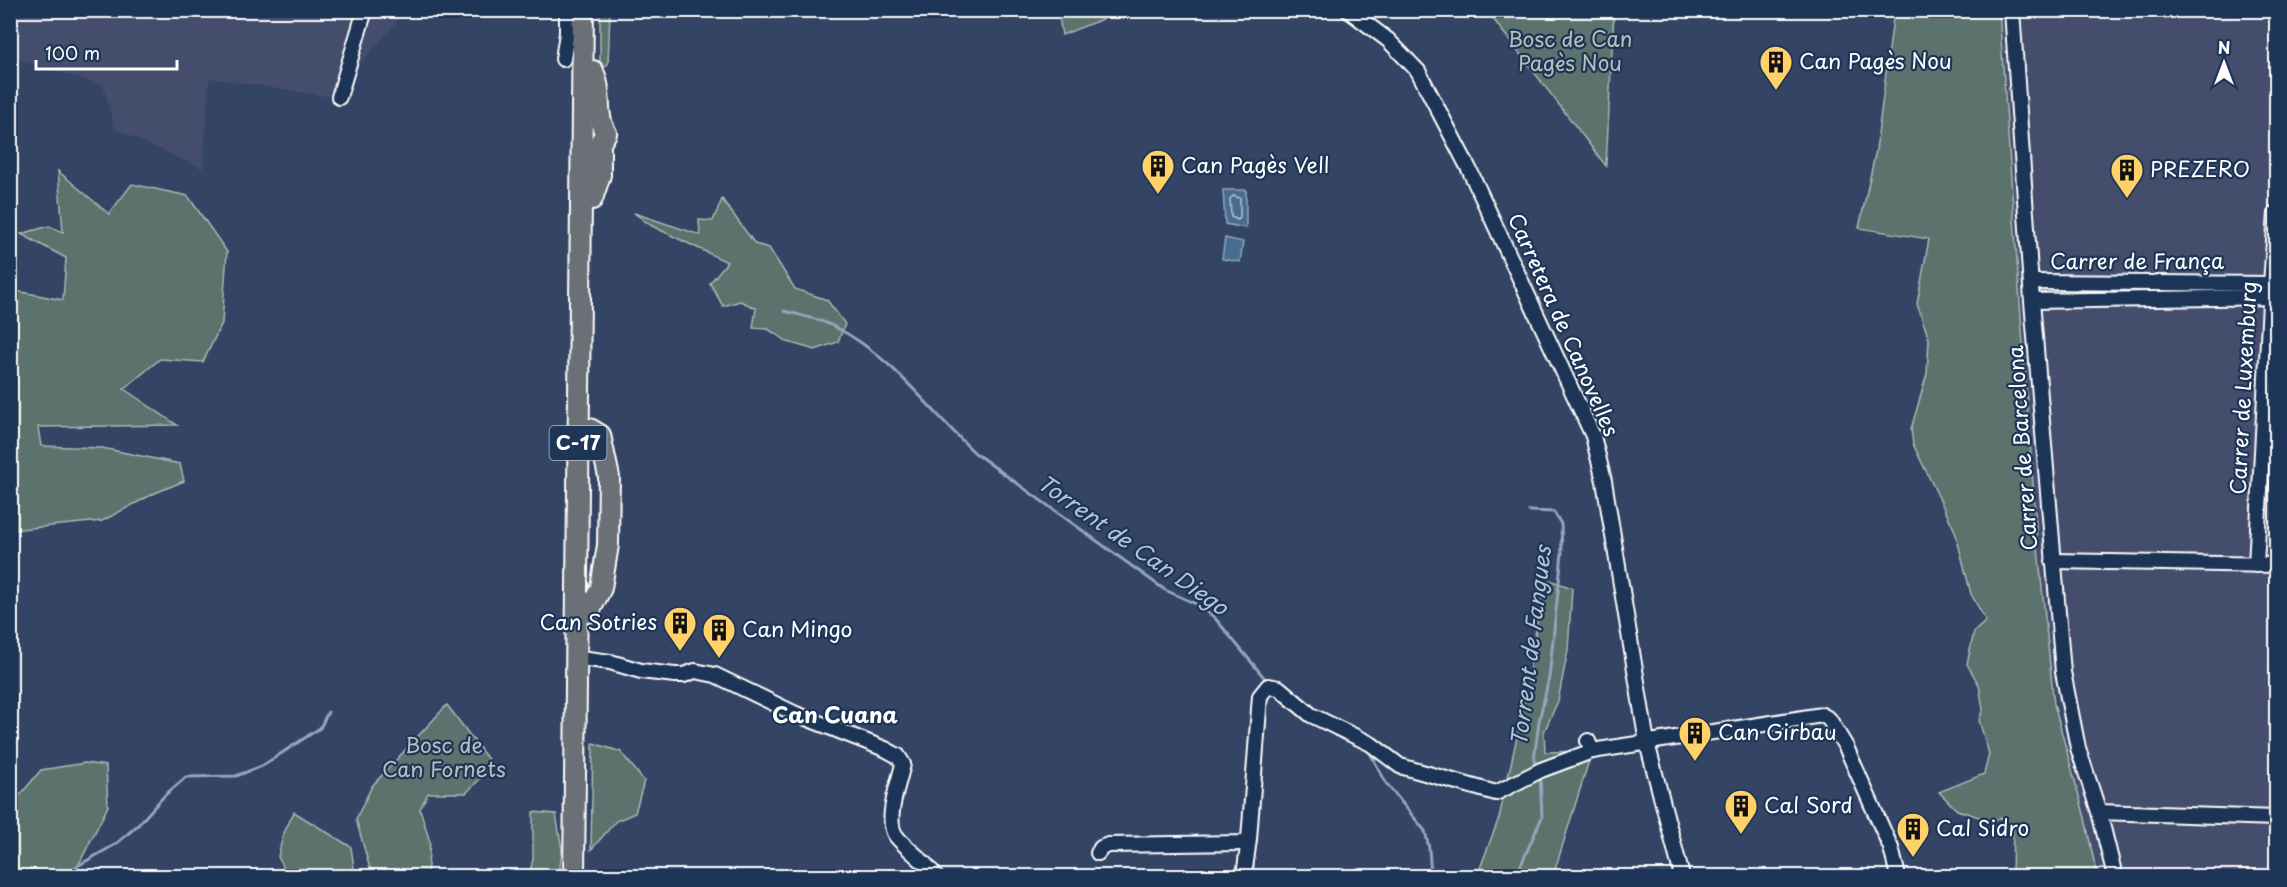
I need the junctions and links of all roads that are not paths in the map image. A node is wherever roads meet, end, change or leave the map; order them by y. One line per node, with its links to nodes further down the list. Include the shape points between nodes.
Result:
1 (365, 10): 8 (street)
2 (567, 10): 7 (street)
3 (583, 10): 22 (highway, C-17)
4 (594, 10): 16 (highway, C-17, via 593,70 599,82 600,125 606,133 600,143 600,175 592,199 591,429 600,435 609,478 608,545 602,588 589,612)
5 (1348, 10): 17 (street, Carretera de Canovelles, via 1388,40 1418,72 1469,169 1593,436 1604,481)
6 (2012, 10): 10 (street, Carrer de Barcelona)
7 (563, 59)
8 (339, 98)
9 (2277, 213): 11 (street, Carrer de Luxemburg)
10 (2032, 282): 11 (street, Carrer de França); 12 (street, Carrer de Barcelona)
11 (2274, 291): 12 (street, Carrer de França); 14 (street, Carrer de Luxemburg)
12 (2032, 302): 13 (street, Carrer de Barcelona)
13 (2052, 561): 14 (street); 18 (street, Carrer de Barcelona, via 2063,672 2078,748)
14 (2256, 565): 15 (street)
15 (2277, 565)
16 (588, 659): 23 (highway); 24 (street, via 653,673 684,675 695,671 715,675 898,756 903,764 890,820 895,835)
17 (1647, 743): 20 (street, via 1590,746 1496,793 1400,766 1371,744 1311,715 1280,688 1268,686 1260,699); 26 (street, Carretera de Canovelles); 27 (street, via 1822,715 1829,719 1846,747 1891,848)
18 (2099, 812): 19 (street); 28 (street, Carrer de Barcelona)
19 (2277, 818)
20 (1249, 839): 21 (street, via 1242,843 1108,845); 25 (street)
21 (1098, 853)
22 (574, 876)
23 (585, 876)
24 (935, 876)
25 (1244, 876)
26 (1682, 876)
27 (1898, 876)
28 (2115, 876)

